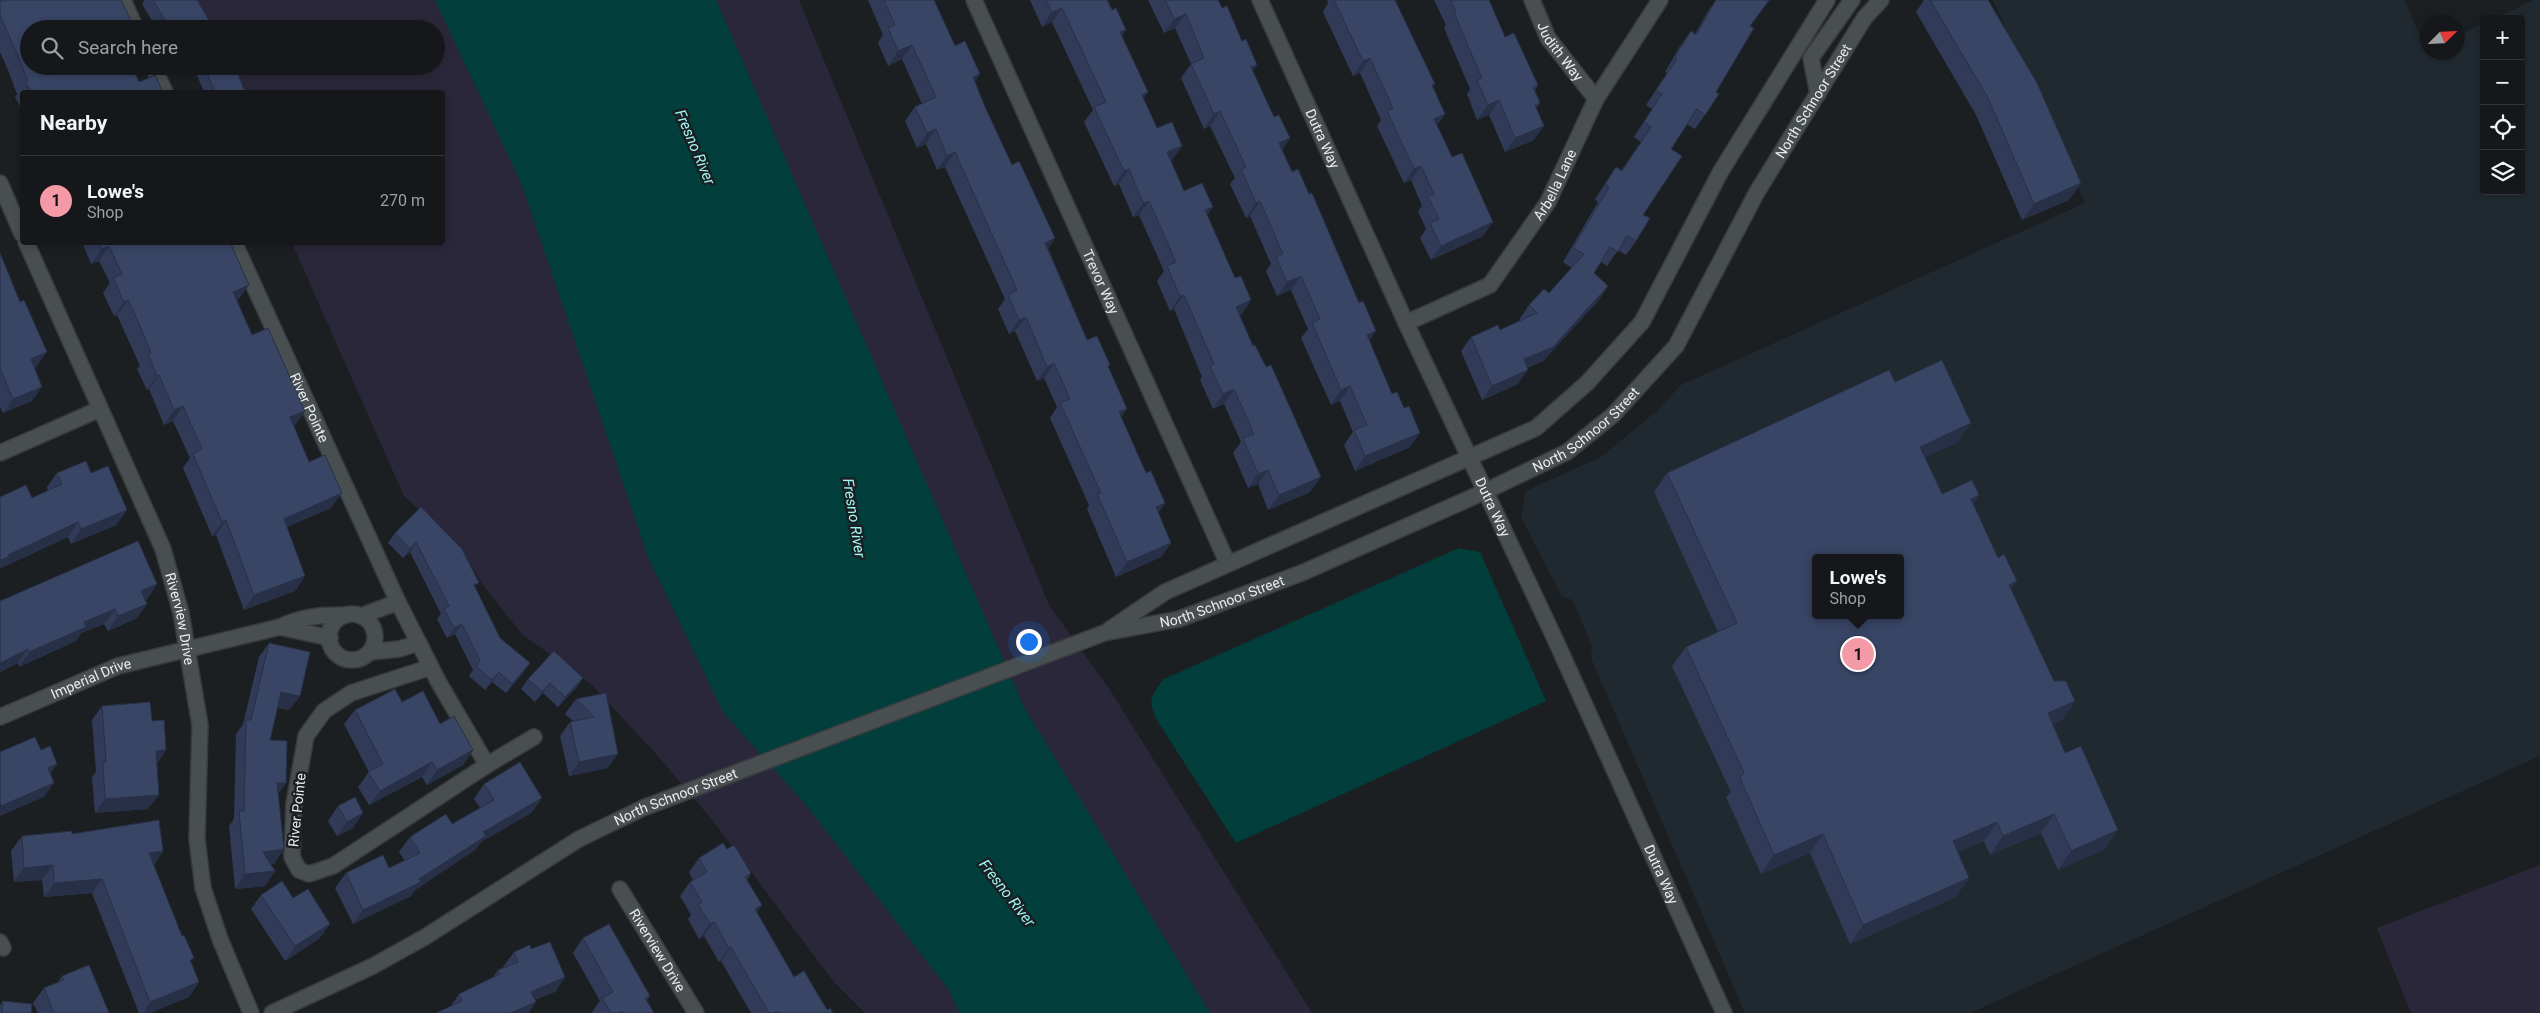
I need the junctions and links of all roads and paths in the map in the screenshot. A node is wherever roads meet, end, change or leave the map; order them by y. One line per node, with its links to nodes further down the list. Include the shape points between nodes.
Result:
1 (123, 0): 9 (street)
2 (974, 0): 23 (street, Trevor Way)
3 (1260, 0): 18 (street, Dutra Way)
4 (1532, 0): 13 (street, Judith Way, via 1548,38)
5 (1660, 0): 13 (street, Arbella Lane)
6 (1827, 0): 21 (street, North Schnoor Street, via 1721,171 1642,322 1587,383 1536,428)
7 (1852, 0): 12 (street, via 1811,58)
8 (1881, 0): 12 (street, North Schnoor Street, via 1865,17)
9 (132, 20)
10 (157, 75): 11 (street)
11 (164, 90)
12 (1818, 94): 22 (street, North Schnoor Street, via 1757,192 1676,346 1614,416 1567,452)
13 (1596, 98): 18 (street, Arbella Lane, via 1548,202 1490,285)
14 (0, 183): 15 (street)
15 (20, 229)
16 (27, 245): 19 (street, Riverview Drive)
17 (235, 245): 24 (street, River Pointe)
18 (1406, 323): 21 (street, Dutra Way)
19 (100, 409): 20 (street); 30 (street, Riverview Drive, via 163,549 181,613)
20 (0, 452)
21 (1469, 458): 22 (street, Dutra Way); 23 (street, North Schnoor Street)
22 (1484, 492): 27 (street, North Schnoor Street, via 1304,572 1215,606 1179,619); 40 (street, Dutra Way, via 1555,640)
23 (1228, 564): 27 (street, North Schnoor Street, via 1165,592)
24 (398, 602): 25 (street); 29 (street, River Pointe)
25 (353, 615): 26 (street, via 316,615 296,619); 28 (street, via 334,624); 31 (street, via 367,619 374,631 374,645)
26 (280, 627): 28 (street); 30 (street)
27 (1104, 634): 38 (street, North Schnoor Street, via 644,808 580,839 373,966)
28 (330, 638): 31 (street, via 336,653 342,657 357,660)
29 (419, 643): 31 (street); 32 (street, River Pointe)
30 (186, 651): 33 (street, Imperial Drive, via 118,666); 37 (street, Riverview Drive, via 200,725 197,839 203,888)
31 (370, 652)
32 (431, 668): 35 (street, River Pointe); 35 (street, River Pointe, via 351,693 324,711 306,736 294,804 292,857 299,870 309,874 332,866)
33 (0, 717)
34 (534, 737): 35 (street, River Pointe)
35 (487, 765)
36 (620, 889): 39 (street, Riverview Drive)
37 (251, 1013)
38 (272, 1013)
39 (696, 1013)
40 (1724, 1013)

